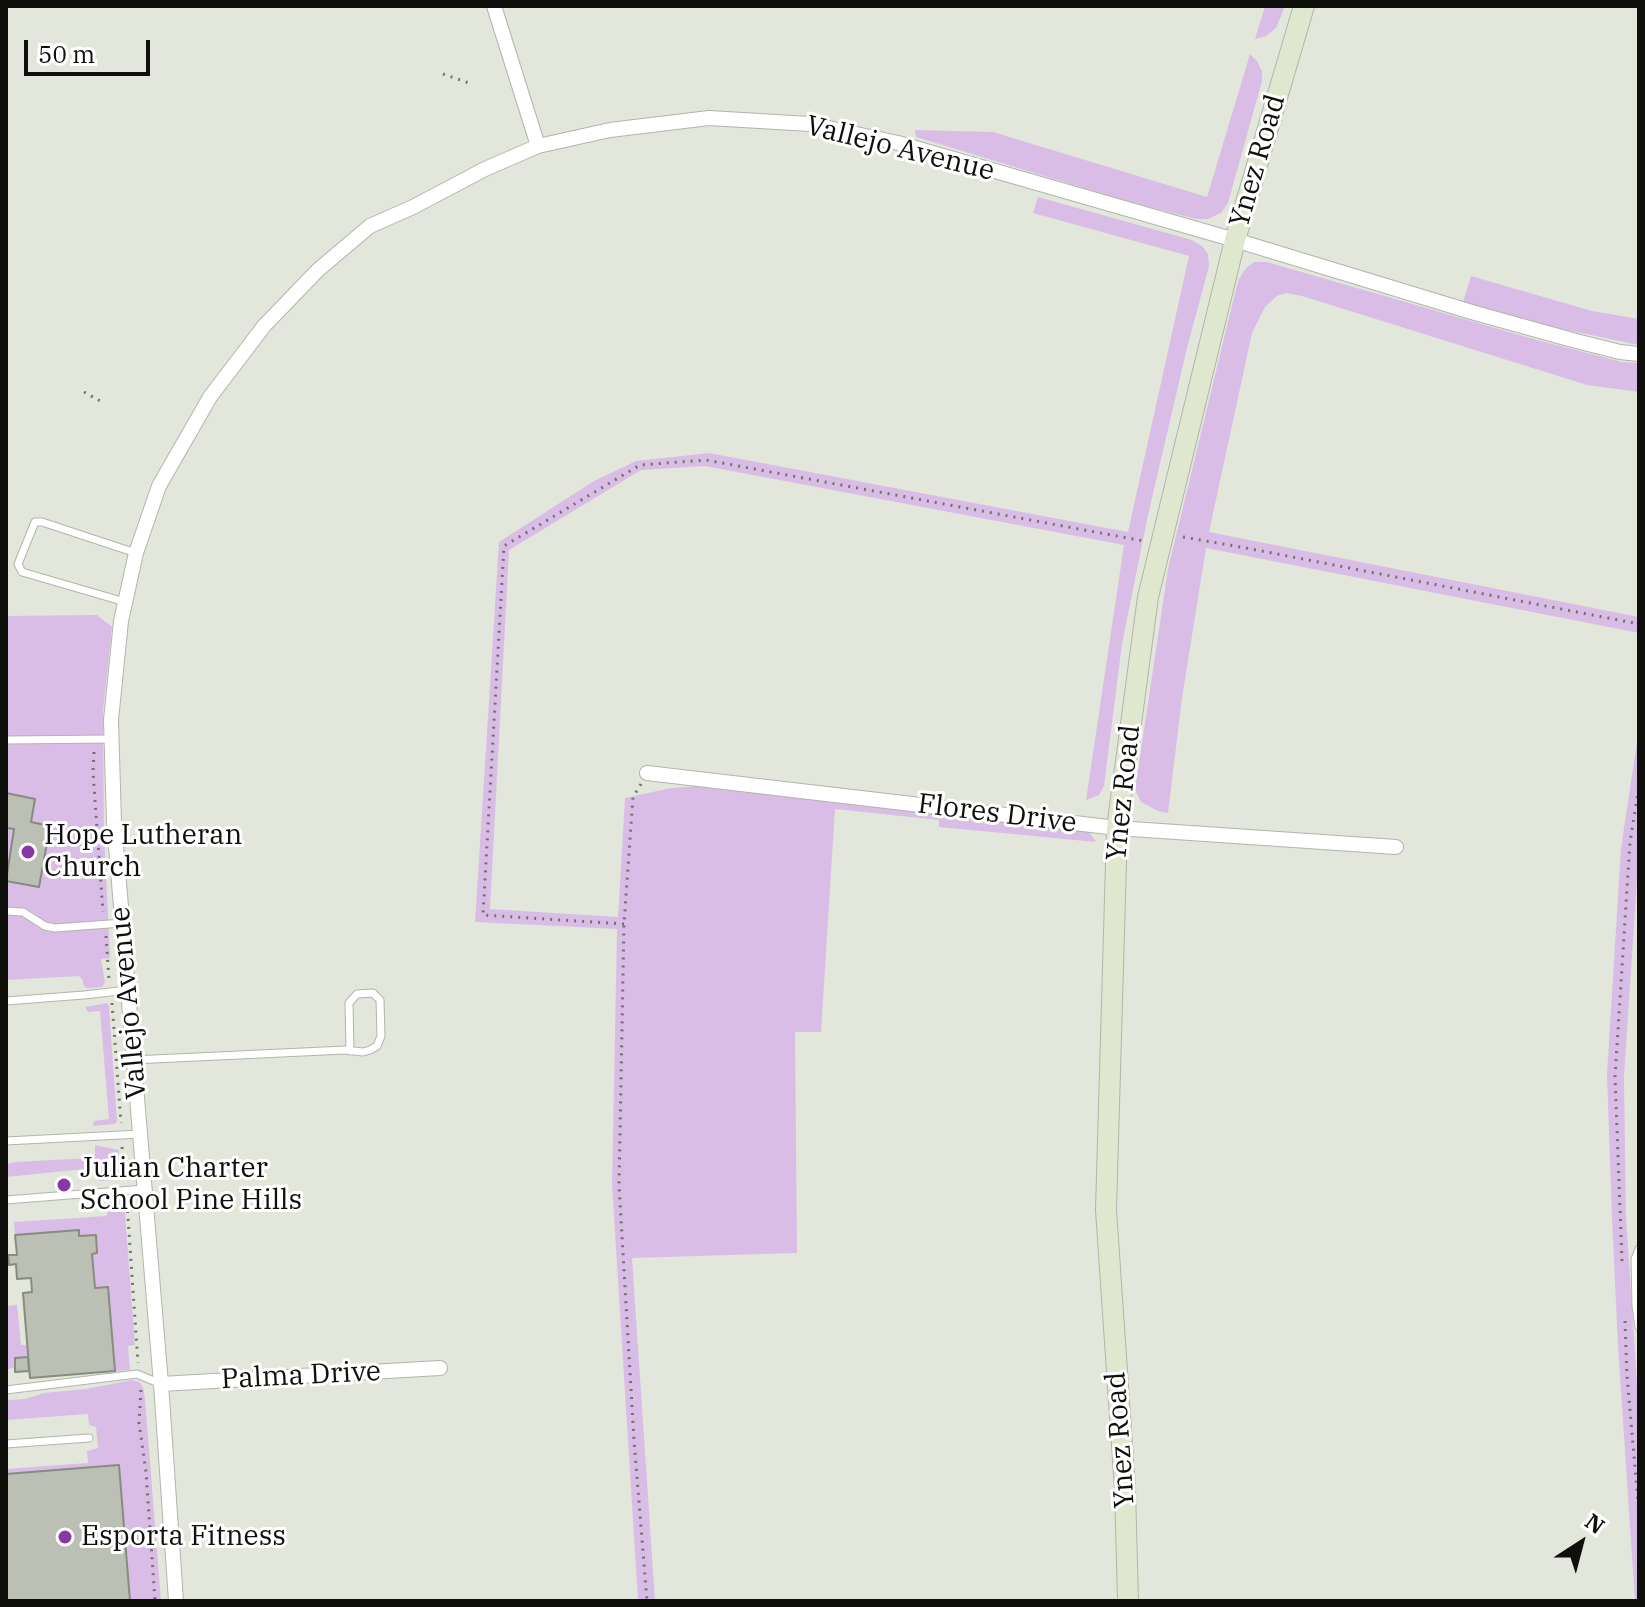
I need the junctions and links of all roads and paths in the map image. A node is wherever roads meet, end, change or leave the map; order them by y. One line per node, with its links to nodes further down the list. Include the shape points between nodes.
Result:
1 (494, 6): 5 (street)
2 (1304, 6): 6 (main road, Ynez Road)
3 (443, 74): 4 (path)
4 (472, 84)
5 (538, 146): 6 (street, Vallejo Avenue, via 610,130 709,118 810,124 898,143); 11 (street, Vallejo Avenue, via 370,226 318,270 264,326 210,397 159,486)
6 (1235, 240): 7 (street, Vallejo Avenue, via 1475,313); 10 (main road, Ynez Road)
7 (1639, 354)
8 (84, 392): 9 (path)
9 (104, 403)
10 (1162, 540): 13 (path, via 1176,536 1246,548); 18 (main road, Ynez Road, via 1148,597); 22 (path, via 1143,541 706,460 640,465 504,546 483,915)
11 (136, 553): 12 (street, Vallejo Avenue); 12 (lane, via 35,522 18,564 22,572)
12 (125, 602): 14 (street, Vallejo Avenue)
13 (1639, 624)
14 (105, 739): 15 (lane); 21 (street, Vallejo Avenue); 23 (path, via 93,757 93,772)
15 (6, 740)
16 (647, 773): 18 (street, Flores Drive); 22 (path, via 633,797)
17 (1639, 786): 36 (path, via 1630,842 1615,1077)
18 (1117, 828): 19 (street, Flores Drive); 49 (main road, Ynez Road, via 1106,1210)
19 (1396, 847)
20 (6, 911): 23 (lane, via 23,912 55,928)
21 (123, 923): 23 (lane); 24 (street, Vallejo Avenue)
22 (624, 924): 48 (path, via 619,1185)
23 (105, 925): 25 (path)
24 (128, 990): 25 (lane); 28 (street, Vallejo Avenue)
25 (112, 992): 26 (lane); 30 (path)
26 (6, 1001)
27 (350, 1051): 27 (lane, via 370,1050 381,1036 380,1000 373,993 357,994 349,1003); 28 (lane)
28 (133, 1060): 29 (street, Vallejo Avenue)
29 (140, 1134): 30 (lane); 32 (street, Vallejo Avenue)
30 (121, 1135): 31 (lane); 33 (path)
31 (6, 1141)
32 (145, 1189): 33 (lane); 41 (street, Vallejo Avenue)
33 (126, 1190): 34 (lane); 40 (path)
34 (6, 1200)
35 (1639, 1249): 38 (lane)
36 (1622, 1269)
37 (1624, 1315): 45 (path)
38 (1639, 1327)
39 (440, 1368): 41 (street, Palma Drive)
40 (140, 1376): 41 (lane); 42 (lane); 46 (path, via 139,1423)
41 (161, 1384): 47 (street, Vallejo Avenue)
42 (6, 1390)
43 (89, 1438): 44 (lane)
44 (6, 1444)
45 (1639, 1513)
46 (155, 1601)
47 (176, 1601)
48 (647, 1601)
49 (1128, 1601)

